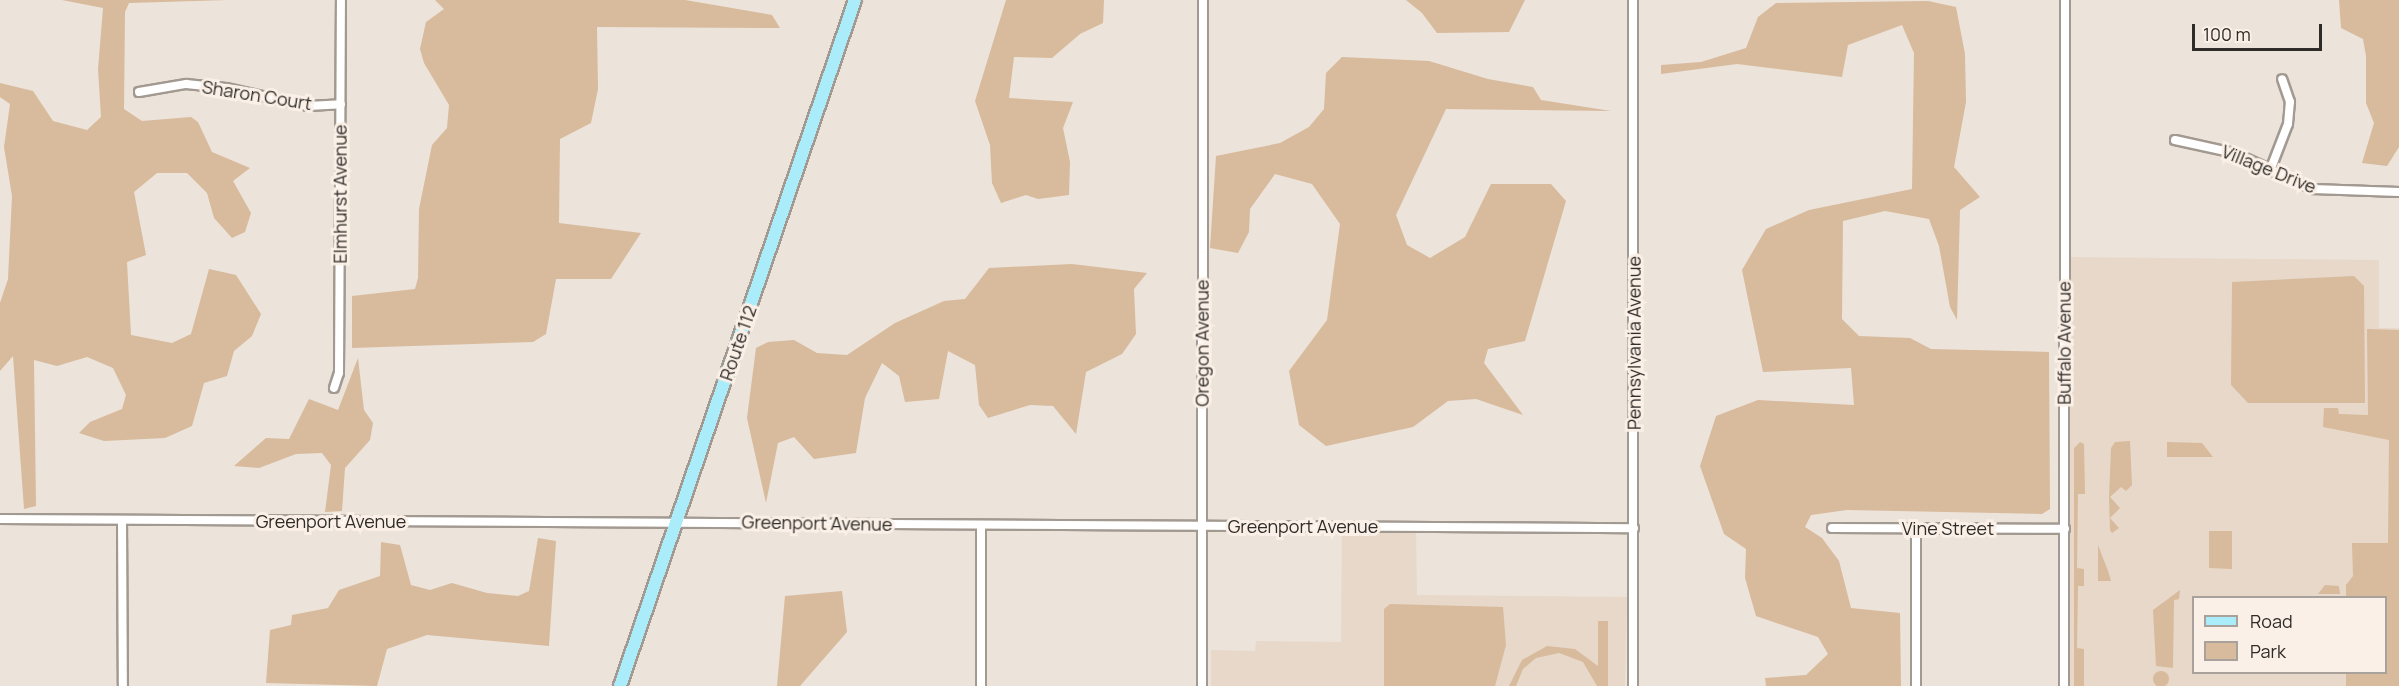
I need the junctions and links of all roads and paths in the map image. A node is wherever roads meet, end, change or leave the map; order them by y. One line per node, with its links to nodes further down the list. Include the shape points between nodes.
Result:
1 (341, 0): 8 (street, Elmhurst Avenue)
2 (855, 0): 15 (main road, Route 112)
3 (1203, 0): 16 (street, Oregon Avenue)
4 (1633, 0): 18 (street, Pennsylvania Avenue)
5 (2065, 0): 21 (street, Buffalo Avenue)
6 (2282, 79): 10 (street, via 2290,102 2288,124)
7 (139, 92): 8 (street, Sharon Court, via 186,84 226,88 308,106)
8 (341, 104): 12 (street, Elmhurst Avenue, via 339,373)
9 (2175, 140): 10 (street, Village Drive, via 2216,147)
10 (2271, 168): 11 (street, Village Drive, via 2322,191)
11 (2399, 192)
12 (334, 388)
13 (0, 519): 14 (street, Greenport Avenue)
14 (122, 520): 15 (street, Greenport Avenue); 22 (street)
15 (677, 521): 17 (street, Greenport Avenue); 23 (main road, Route 112)
16 (1202, 525): 17 (street, Greenport Avenue); 18 (street, Greenport Avenue); 25 (street, Oregon Avenue)
17 (981, 526): 24 (street)
18 (1634, 528): 26 (street, Pennsylvania Avenue)
19 (1832, 528): 20 (street, Vine Street)
20 (1916, 529): 21 (street, Vine Street); 27 (street)
21 (2065, 529): 28 (street, Buffalo Avenue)
22 (123, 686)
23 (620, 686)
24 (981, 686)
25 (1202, 686)
26 (1633, 686)
27 (1916, 686)
28 (2064, 686)

